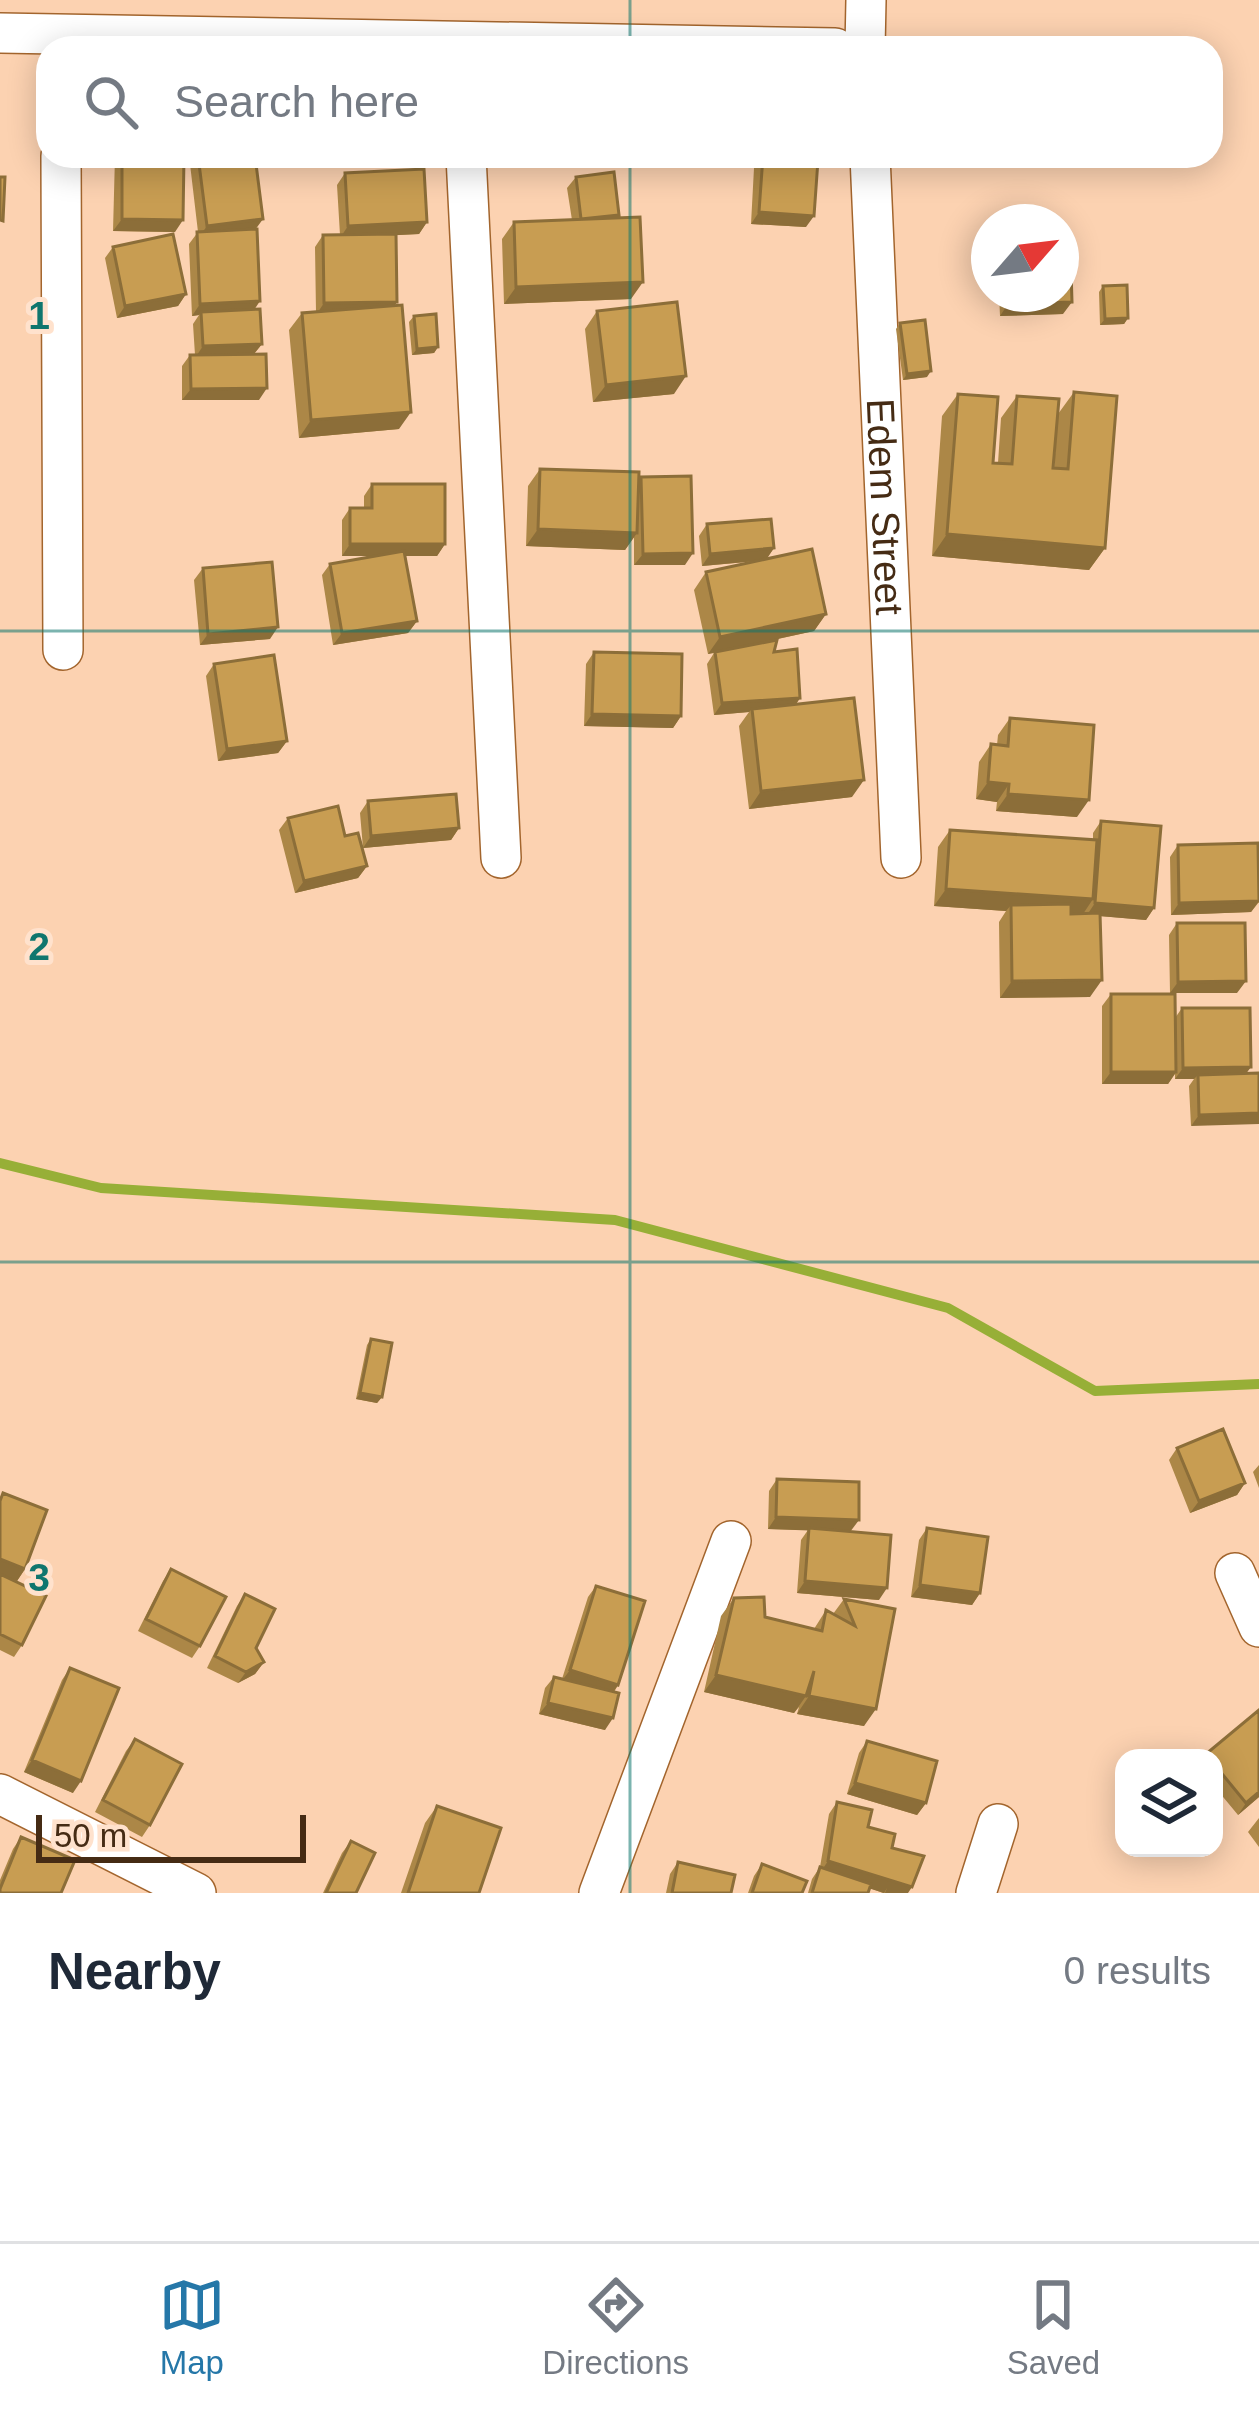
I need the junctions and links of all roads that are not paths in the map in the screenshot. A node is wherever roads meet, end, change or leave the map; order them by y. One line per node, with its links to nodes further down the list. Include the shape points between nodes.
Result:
1 (866, 0): 6 (street)
2 (60, 28): 3 (street); 4 (street)
3 (460, 29): 5 (street)
4 (0, 33)
5 (598, 36)
6 (865, 36)
7 (61, 168): 10 (street)
8 (467, 168): 11 (street)
9 (871, 168): 12 (street, Edem Street)
10 (63, 650)
11 (501, 858)
12 (901, 858)
13 (731, 1541): 19 (street)
14 (1235, 1573): 15 (street)
15 (1259, 1627)
16 (0, 1794): 18 (street)
17 (998, 1824): 20 (street)
18 (196, 1893)
19 (599, 1893)
20 (976, 1893)

